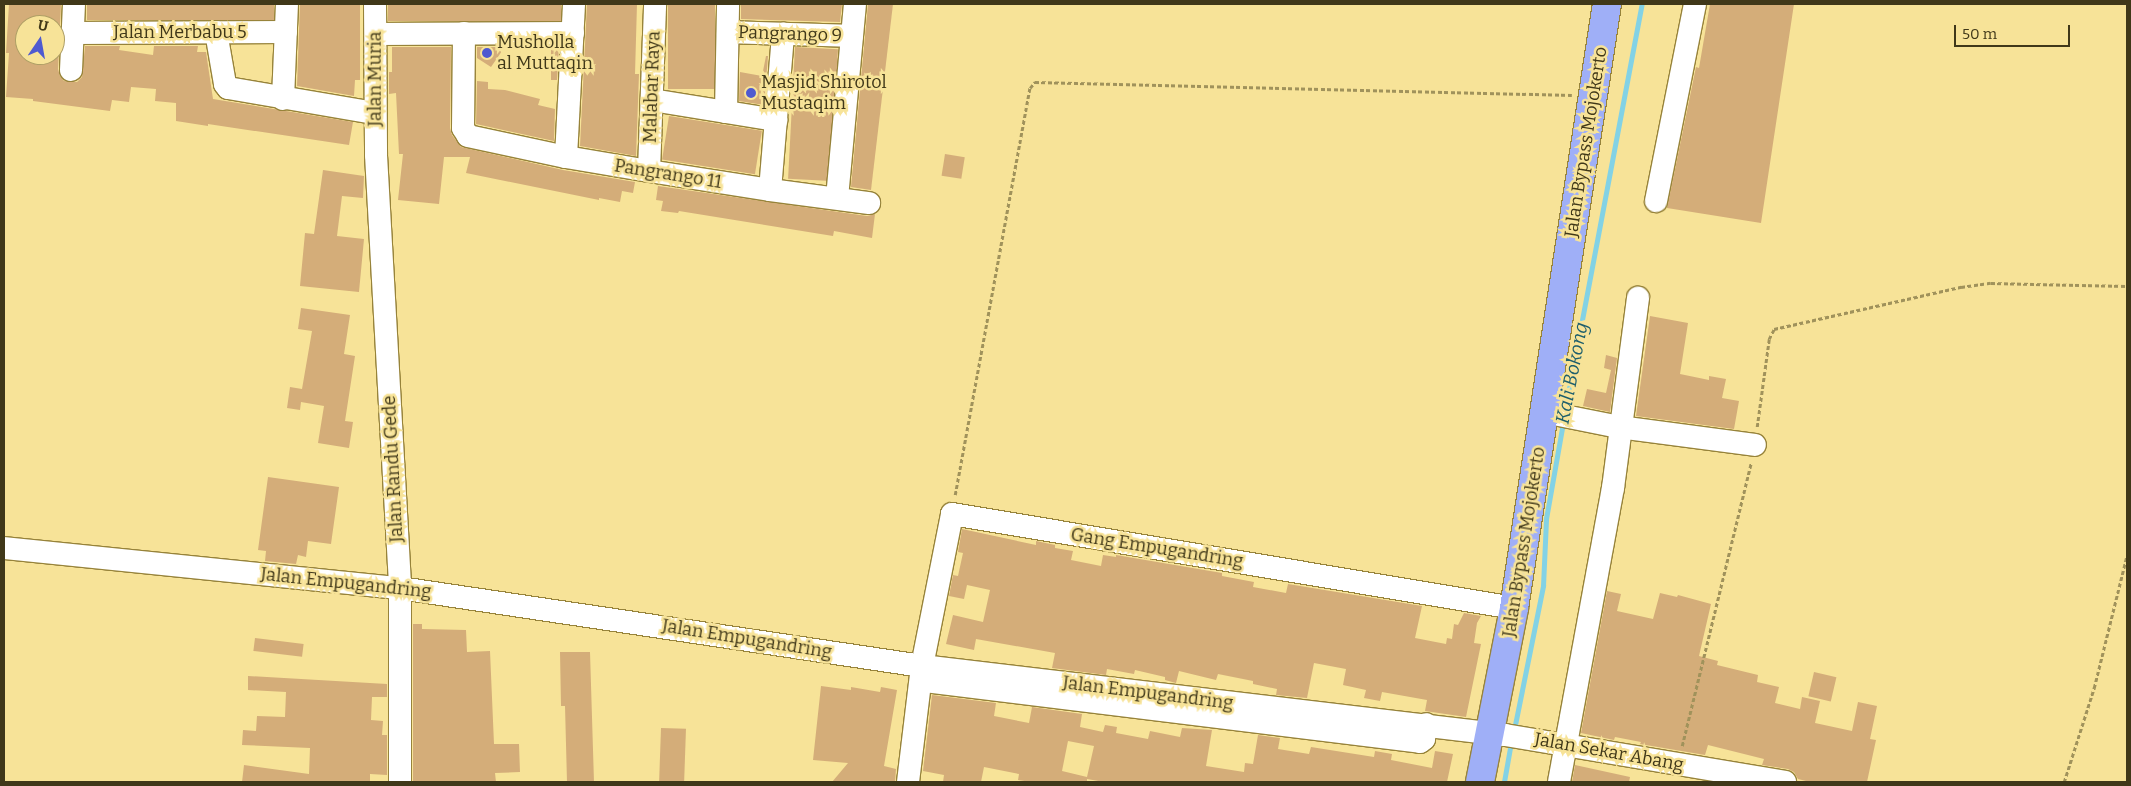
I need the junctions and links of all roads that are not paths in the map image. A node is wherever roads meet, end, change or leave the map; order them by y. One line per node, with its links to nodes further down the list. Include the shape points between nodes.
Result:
1 (74, 4): 10 (street)
2 (287, 4): 12 (street)
3 (375, 4): 16 (street, Jalan Muria)
4 (574, 4): 15 (street)
5 (655, 4): 21 (street, Malabar Raya)
6 (728, 4): 13 (street)
7 (855, 4): 18 (street)
8 (1607, 4): 33 (highway, Jalan Bypass Mojokerto, via 1592,96)
9 (1695, 4): 30 (street)
10 (74, 32): 11 (street, Jalan Merbabu 5); 19 (street)
11 (216, 32): 12 (street, Jalan Merbabu 5); 20 (street, via 228,88)
12 (286, 32): 20 (street)
13 (728, 32): 17 (street, Pangrango 9); 22 (street)
14 (464, 33): 15 (street); 16 (street); 26 (street, Pangrango 11, via 463,128 468,136)
15 (573, 33): 26 (street)
16 (376, 34): 23 (street, Jalan Muria)
17 (783, 34): 18 (street, Pangrango 9); 24 (street)
18 (852, 36): 29 (street)
19 (71, 70)
20 (283, 99): 23 (street)
21 (652, 100): 22 (street); 27 (street, Malabar Raya)
22 (726, 112): 24 (street)
23 (375, 113): 25 (street, Jalan Muria)
24 (776, 120): 28 (street)
25 (376, 155): 37 (street, Jalan Randu Gede)
26 (566, 157): 27 (street, Pangrango 11)
27 (649, 171): 28 (street, Pangrango 11)
28 (770, 190): 29 (street, Pangrango 11)
29 (837, 198): 31 (street, Pangrango 11)
30 (1656, 201)
31 (870, 203)
32 (1638, 298): 34 (street)
33 (1559, 415): 34 (street); 38 (highway, Jalan Bypass Mojokerto)
34 (1620, 427): 35 (street); 41 (street)
35 (1755, 445)
36 (4, 548): 37 (street, Jalan Empugandring)
37 (400, 596): 39 (street, Jalan Empugandring); 42 (street, Jalan Randu Gede)
38 (1514, 608): 39 (street, Gang Empugandring, via 952,514); 40 (highway, Jalan Bypass Mojokerto)
39 (921, 674): 40 (street, Jalan Empugandring, via 1207,709 1425,731); 43 (street)
40 (1505, 735): 41 (street, Jalan Sekar Abang); 44 (highway, Jalan Bypass Mojokerto)
41 (1566, 750): 45 (street); 46 (street, Jalan Sekar Abang)
42 (400, 782)
43 (908, 782)
44 (1480, 782)
45 (1559, 782)
46 (1785, 782)

